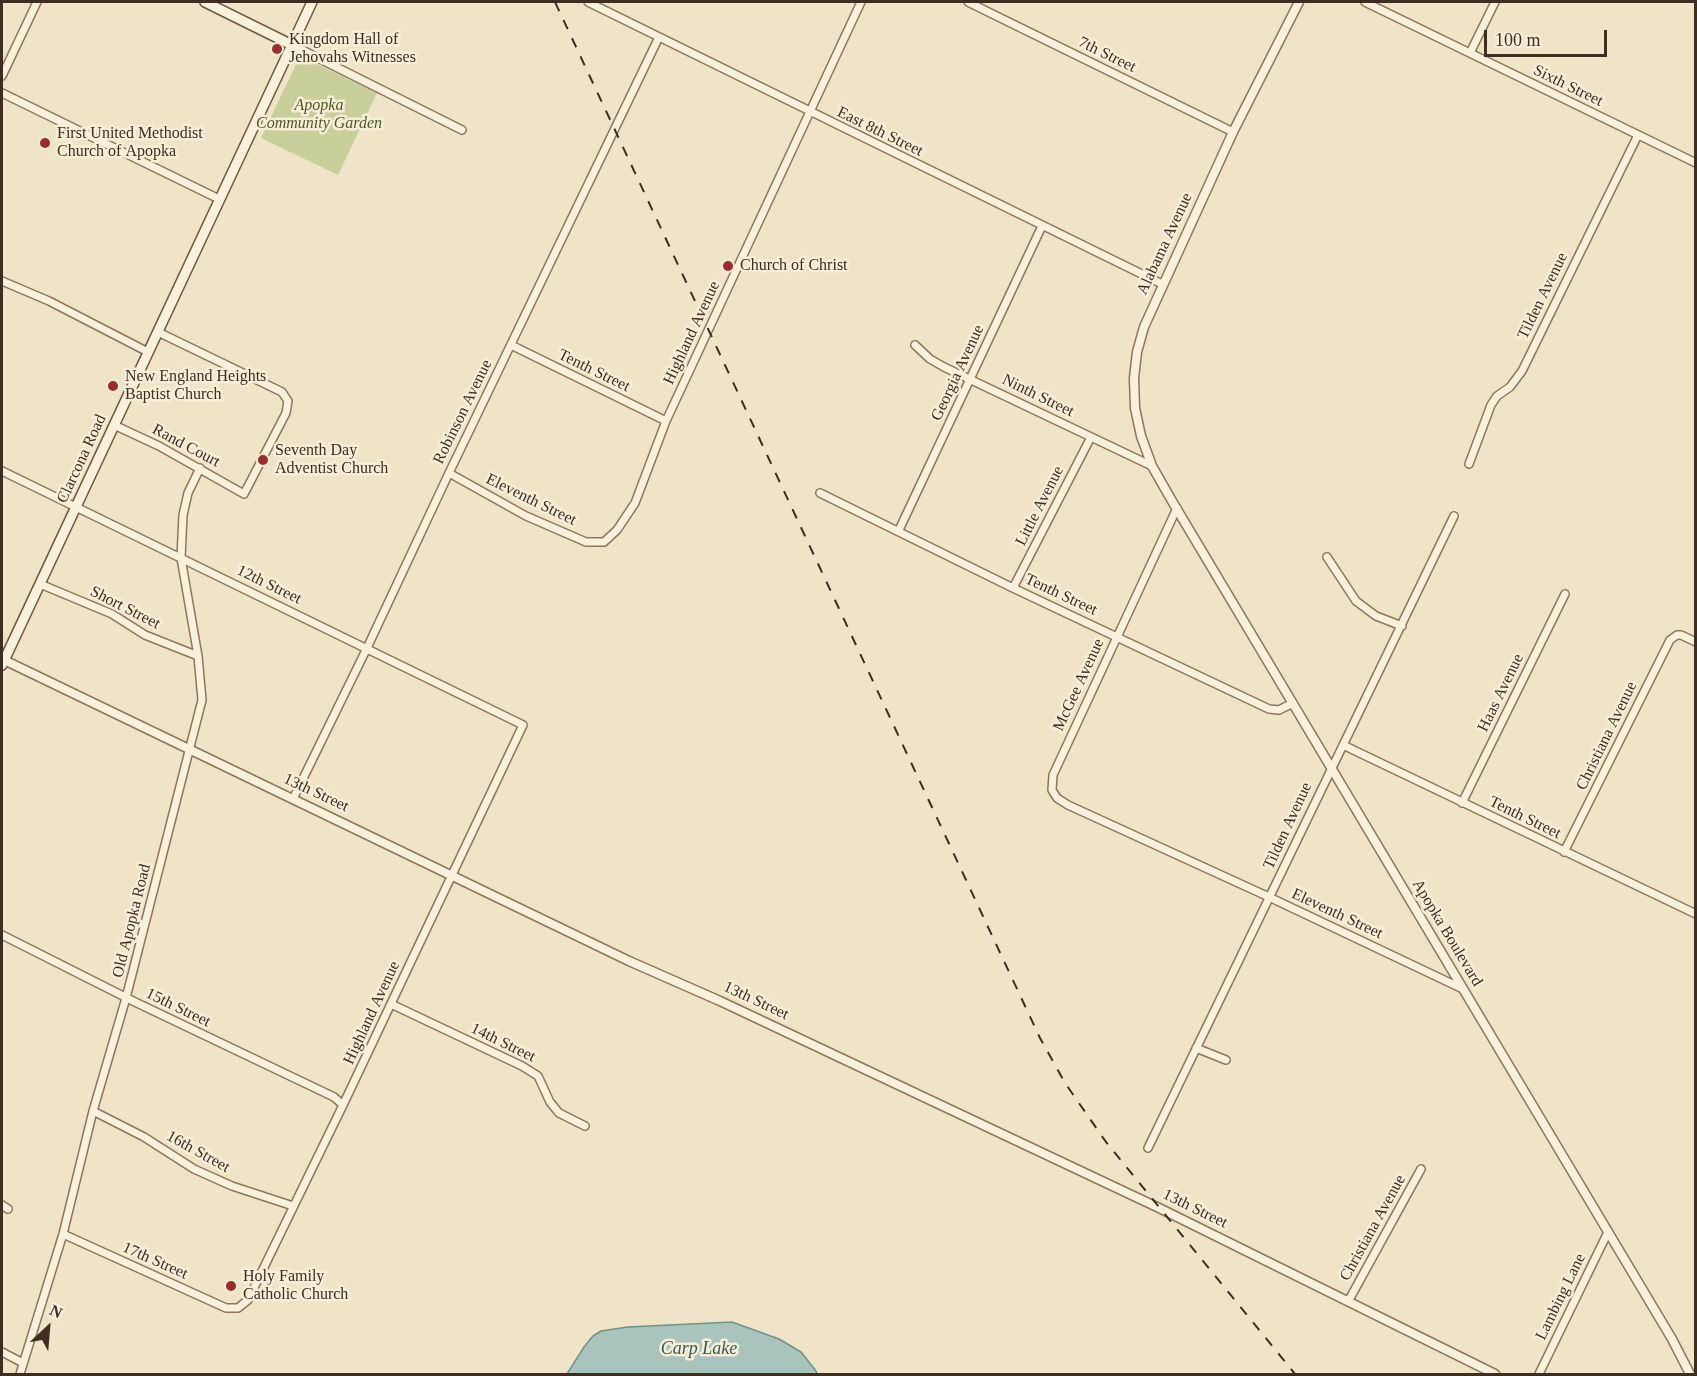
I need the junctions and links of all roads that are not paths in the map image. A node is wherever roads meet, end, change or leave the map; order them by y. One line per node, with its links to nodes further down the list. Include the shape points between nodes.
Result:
1 (37, 2): 13 (street)
2 (205, 2): 11 (main road)
3 (312, 2): 11 (main road, Clarcona Road)
4 (588, 2): 10 (street, East 8th Street)
5 (861, 2): 15 (street, Highland Avenue)
6 (968, 2): 17 (street, 7th Street)
7 (1299, 2): 17 (street, Alabama Avenue)
8 (1365, 2): 12 (street, Sixth Street)
9 (1495, 2): 12 (street)
10 (659, 37): 15 (street, East 8th Street); 25 (street, Robinson Avenue)
11 (292, 45): 16 (street); 20 (main road, Clarcona Road)
12 (1470, 53): 18 (street, Sixth Street)
13 (2, 76)
14 (2, 93): 20 (street)
15 (810, 112): 21 (street, East 8th Street); 29 (street, Highland Avenue)
16 (462, 130)
17 (1233, 132): 23 (street, Alabama Avenue)
18 (1638, 135): 19 (street, Sixth Street); 32 (street, Tilden Avenue, via 1522,371 1491,405)
19 (1695, 163)
20 (219, 199): 24 (main road, Clarcona Road)
21 (1042, 226): 23 (street, East 8th Street); 28 (street, Georgia Avenue)
22 (2, 281): 27 (street)
23 (1162, 284): 33 (street, Alabama Avenue, via 1140,339 1134,378 1137,422)
24 (158, 332): 27 (main road, Clarcona Road); 34 (street, Rand Court, via 282,392 288,401 244,494)
25 (511, 345): 29 (street, Tenth Street); 36 (street, Robinson Avenue)
26 (915, 345): 28 (street, Ninth Street, via 930,359)
27 (148, 352): 30 (main road, Clarcona Road)
28 (970, 379): 31 (street, Ninth Street); 41 (street, Georgia Avenue)
29 (666, 421): 42 (street, Highland Avenue, via 634,503)
30 (114, 425): 34 (street, Rand Court); 38 (main road, Clarcona Road)
31 (1091, 438): 33 (street, Ninth Street); 46 (street, Little Avenue)
32 (1469, 464)
33 (1152, 466): 39 (street, Alabama Avenue)
34 (200, 468): 44 (street, Old Apopka Road, via 183,515)
35 (2, 471): 38 (street, 12th Street)
36 (449, 473): 42 (street, Eleventh Street, via 526,516 586,542); 51 (street, Robinson Avenue)
37 (820, 493): 41 (street, Tenth Street)
38 (76, 507): 44 (street, 12th Street); 45 (main road, Clarcona Road)
39 (1177, 508): 49 (street, McGee Avenue); 54 (street, Apopka Boulevard)
40 (1454, 516): 48 (street, Tilden Avenue)
41 (899, 530): 46 (street, Tenth Street)
42 (604, 542)
43 (1327, 556): 48 (street, via 1356,601 1376,616)
44 (181, 558): 51 (street, 12th Street); 52 (street, Old Apopka Road)
45 (40, 584): 52 (street, Short Street); 53 (main road, Clarcona Road)
46 (1013, 588): 49 (street, Tenth Street)
47 (1565, 594): 60 (street, Haas Avenue)
48 (1402, 626): 56 (street, Tilden Avenue)
49 (1117, 636): 54 (street, Tenth Street, via 1269,709 1278,710); 61 (street, McGee Avenue, via 1053,775 1052,790)
50 (1695, 642): 62 (street, Christiana Avenue, via 1681,635 1670,640)
51 (367, 648): 55 (street, 12th Street); 59 (street, Robinson Avenue)
52 (198, 656): 57 (street, Old Apopka Road, via 202,700)
53 (2, 661): 57 (street, 13th Street)
54 (1293, 703): 58 (street, Apopka Boulevard)
55 (523, 725): 63 (street, Highland Avenue)
56 (1343, 745): 58 (street, Tilden Avenue); 60 (street, Tenth Street)
57 (189, 749): 59 (street, 13th Street); 68 (street, Old Apopka Road)
58 (1331, 767): 64 (street, Tilden Avenue); 67 (street, Apopka Boulevard)
59 (293, 799): 63 (street, 13th Street)
60 (1462, 803): 62 (street, Tenth Street)
61 (1068, 805): 64 (street, Eleventh Street)
62 (1564, 852): 65 (street, Tenth Street)
63 (453, 875): 69 (street, Highland Avenue); 80 (street, 13th Street)
64 (1269, 897): 67 (street, Eleventh Street); 70 (street, Tilden Avenue)
65 (1695, 914)
66 (2, 935): 68 (street, 15th Street)
67 (1463, 989): 78 (street, Apopka Boulevard)
68 (126, 998): 72 (street, 15th Street); 73 (street, Old Apopka Road)
69 (391, 1004): 72 (street, Highland Avenue); 74 (street, 14th Street, via 522,1065 538,1076 559,1113)
70 (1196, 1048): 71 (street); 75 (street, Tilden Avenue)
71 (1226, 1060)
72 (344, 1105): 77 (street, Highland Avenue)
73 (93, 1111): 77 (street, 16th Street, via 194,1169); 79 (street, Old Apopka Road)
74 (585, 1126)
75 (1148, 1148)
76 (1421, 1169): 80 (street, Christiana Avenue)
77 (293, 1206): 81 (street, Highland Avenue, via 248,1300)
78 (1608, 1232): 86 (street, Lambing Lane); 87 (street, Apopka Boulevard)
79 (63, 1234): 81 (street, 17th Street, via 226,1308); 83 (street, Old Apopka Road)
80 (1349, 1300): 85 (street, 13th Street)
81 (238, 1308)
82 (2, 1352): 83 (street)
83 (23, 1363): 84 (street, Old Apopka Road)
84 (20, 1374)
85 (1495, 1374)
86 (1539, 1374)
87 (1690, 1374)

